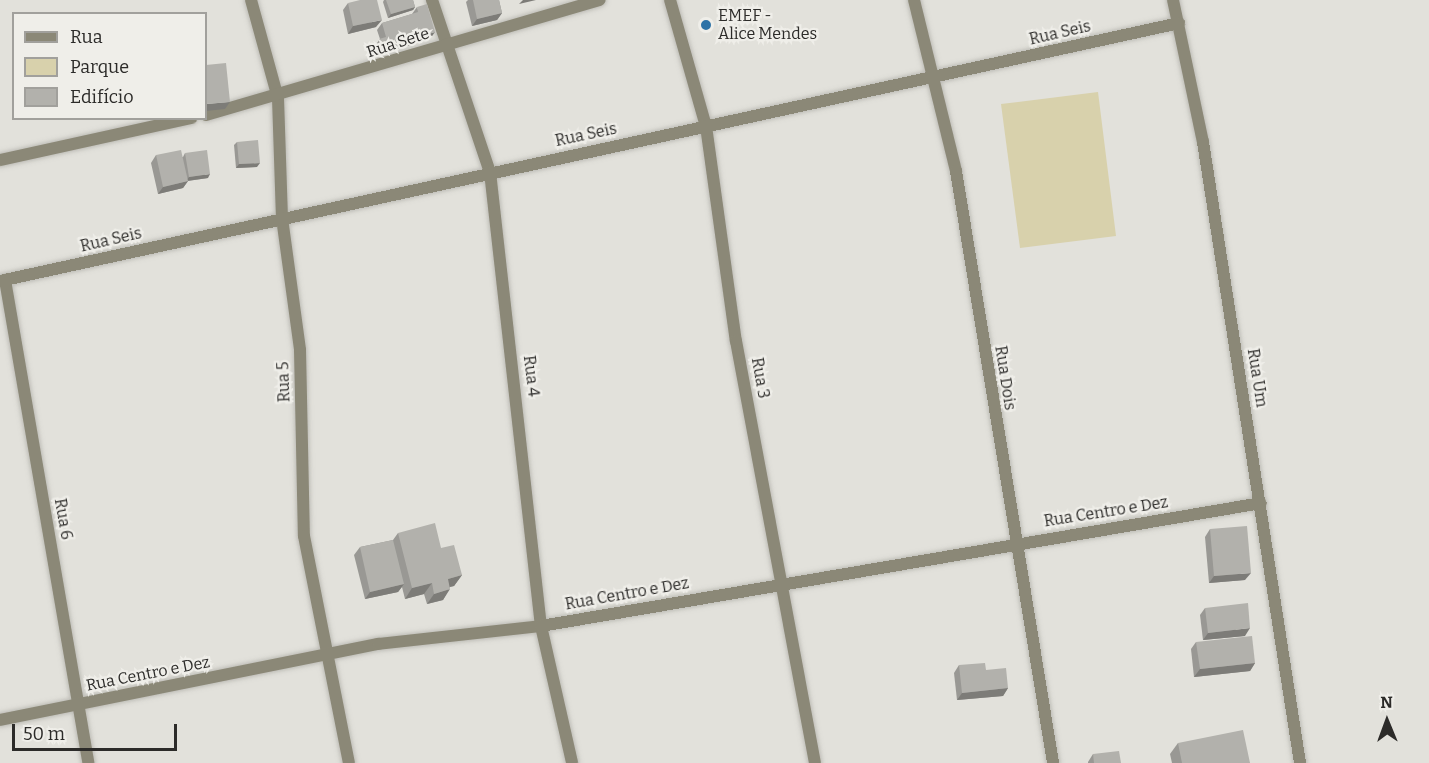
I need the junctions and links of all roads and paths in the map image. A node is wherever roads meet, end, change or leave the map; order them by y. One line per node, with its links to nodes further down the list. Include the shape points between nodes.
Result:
1 (251, 0): 10 (street, Rua 5)
2 (432, 0): 8 (street, Rua 4)
3 (600, 0): 8 (street, Rua Sete)
4 (670, 0): 13 (street, Rua 3)
5 (914, 0): 9 (street, Rua Dois)
6 (1173, 0): 7 (street, Rua Um)
7 (1179, 23): 9 (street, Rua Seis); 18 (street, Rua Um)
8 (446, 45): 10 (street, Rua Sete); 15 (street, Rua 4)
9 (936, 79): 13 (street, Rua Seis); 19 (street, Rua Dois)
10 (278, 98): 11 (street, Rua Sete); 16 (street, Rua 5)
11 (207, 115)
12 (182, 120): 14 (street)
13 (706, 126): 15 (street, Rua Seis); 20 (street, Rua 3, via 736,341)
14 (0, 160)
15 (490, 172): 16 (street, Rua Seis); 21 (street, Rua 4)
16 (282, 219): 17 (street, Rua Seis); 22 (street, Rua 5, via 300,350 304,536)
17 (2, 281): 23 (street, Rua 6)
18 (1261, 503): 19 (street, Rua Centro e Dez); 30 (street, Rua Um)
19 (1015, 544): 20 (street, Rua Centro e Dez); 29 (street, Rua Dois)
20 (781, 585): 21 (street, Rua Centro e Dez); 28 (street, Rua 3)
21 (541, 626): 22 (street, Rua Centro e Dez); 27 (street, Rua 4)
22 (330, 654): 23 (street, Rua Centro e Dez); 26 (street, Rua 5)
23 (78, 705): 24 (street, Rua Centro e Dez); 25 (street, Rua 6)
24 (0, 720)
25 (88, 763)
26 (349, 763)
27 (572, 763)
28 (815, 763)
29 (1053, 763)
30 (1300, 763)

